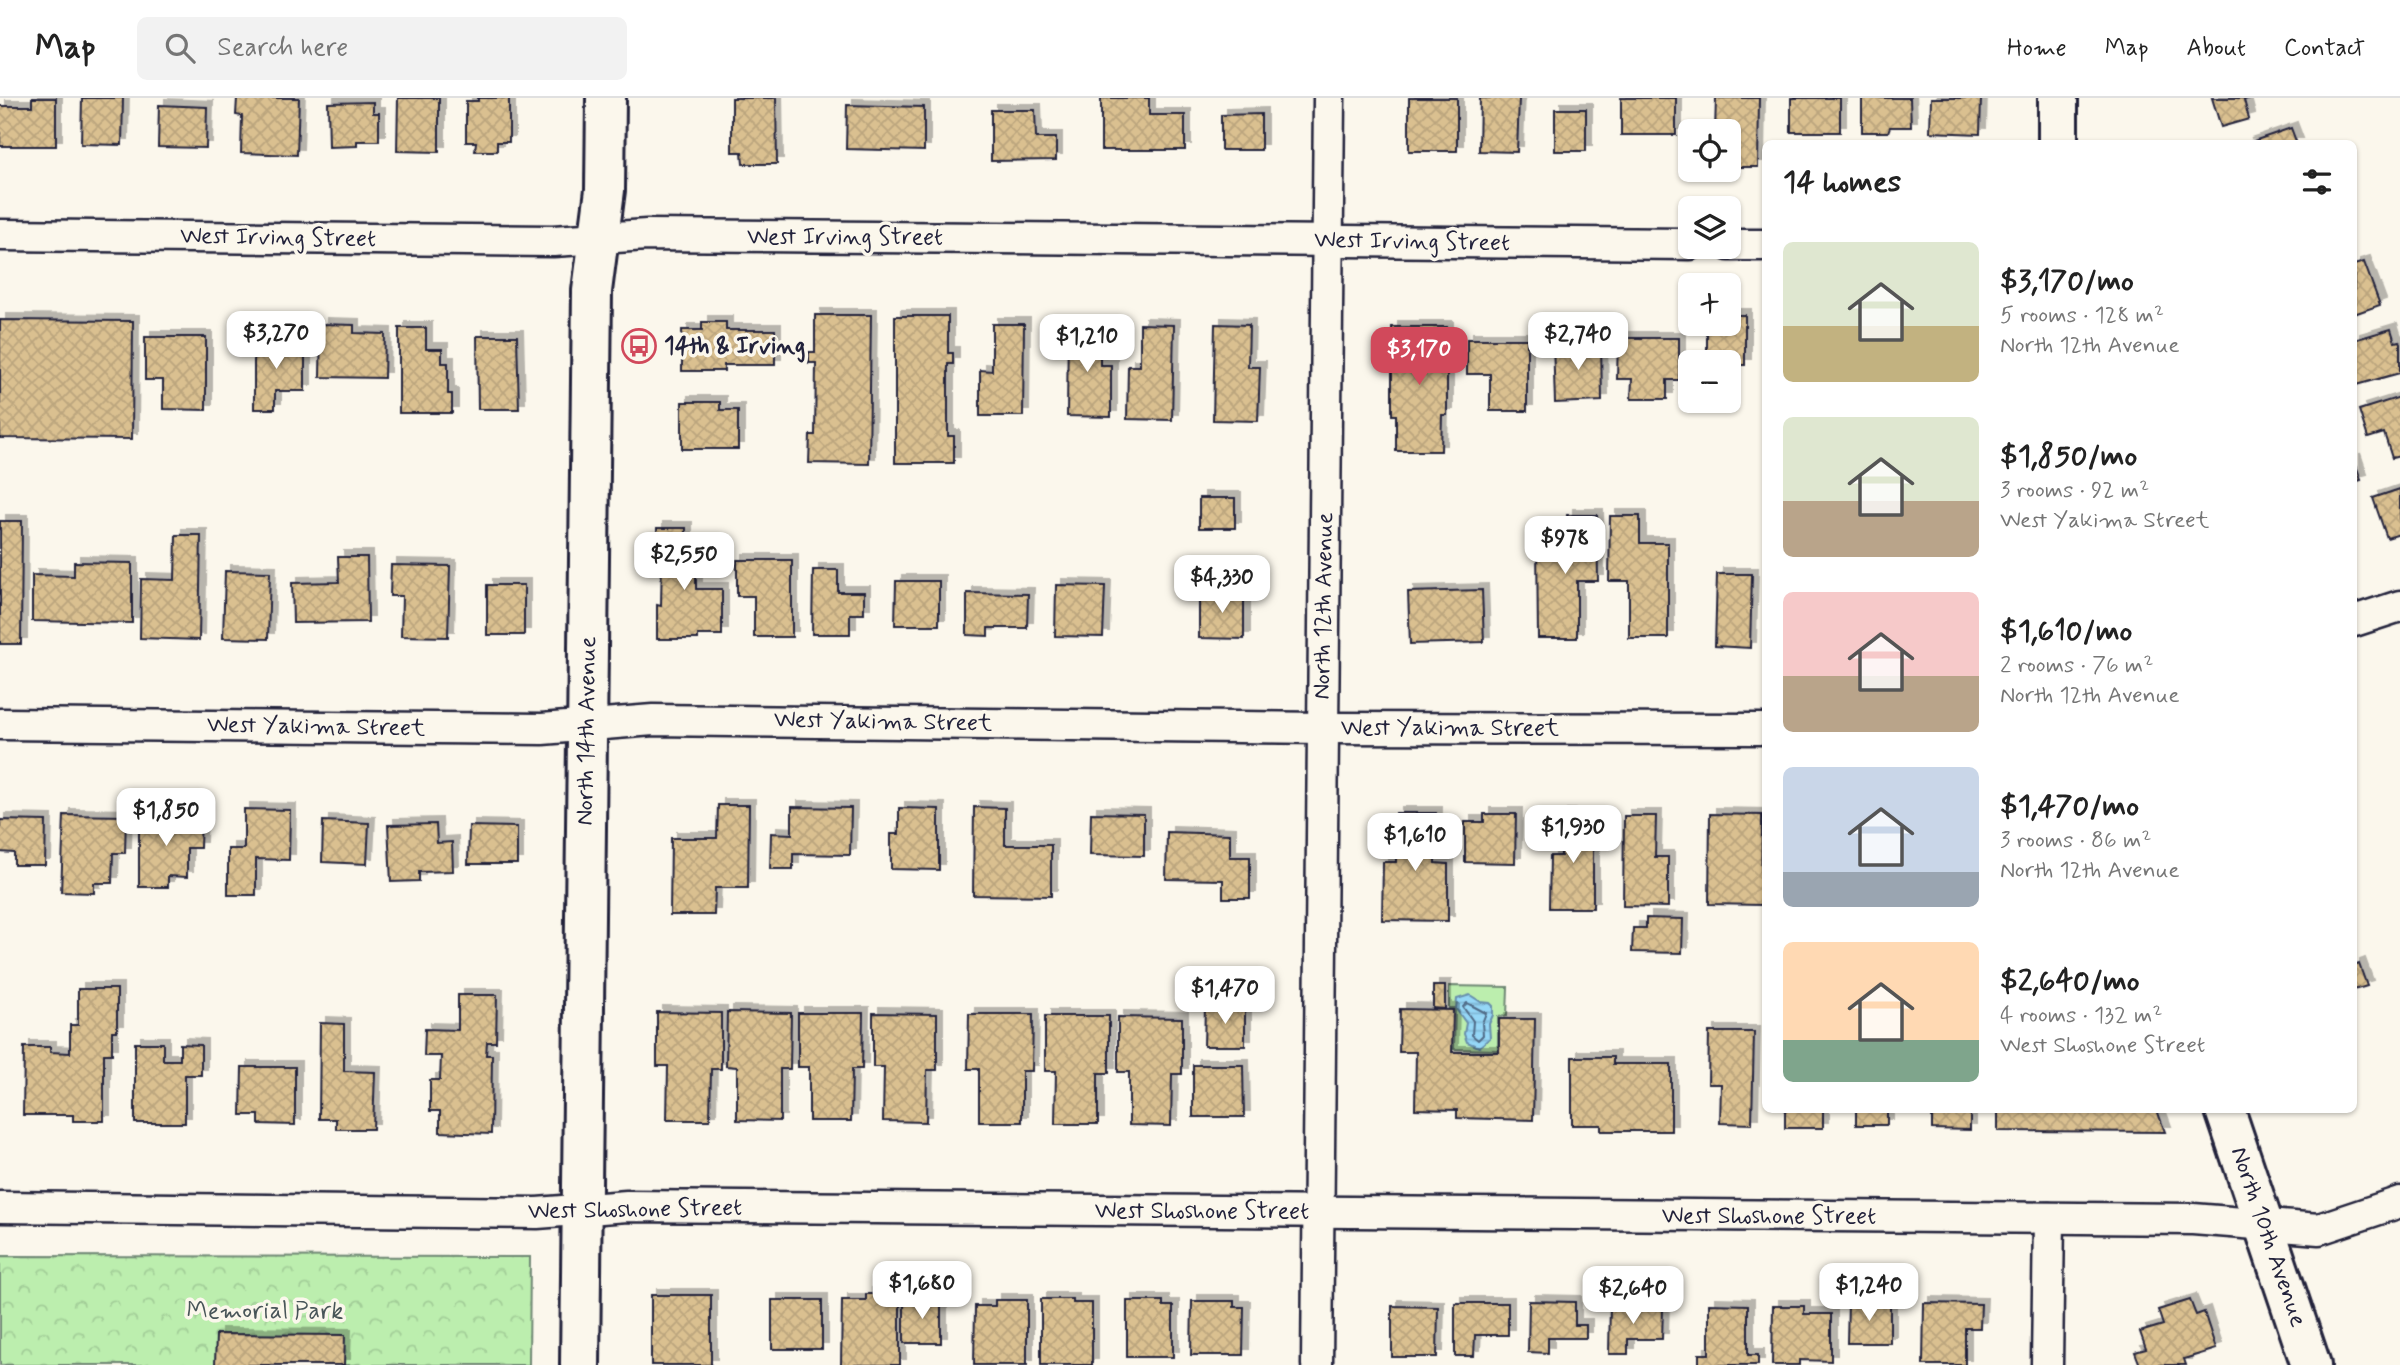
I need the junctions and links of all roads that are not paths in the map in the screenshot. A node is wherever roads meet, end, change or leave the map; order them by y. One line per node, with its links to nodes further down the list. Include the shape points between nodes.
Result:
1 (606, 98): 6 (street, North 14th Avenue, via 605,190)
2 (1329, 98): 7 (street, North 12th Avenue)
3 (2058, 98): 4 (street)
4 (2058, 140)
5 (0, 235): 6 (street, West Irving Street)
6 (599, 239): 7 (street, West Irving Street, via 647,235); 14 (street, North 14th Avenue, via 592,291)
7 (1328, 241): 8 (street, West Irving Street); 15 (street, North 12th Avenue)
8 (1678, 244)
9 (1741, 245): 10 (street)
10 (1762, 245)
11 (2400, 606): 12 (street)
12 (2357, 620)
13 (0, 724): 14 (street, West Yakima Street)
14 (587, 727): 15 (street, West Yakima Street, via 653,720); 20 (street, North 14th Avenue)
15 (1323, 728): 16 (street, West Yakima Street); 21 (street, North 12th Avenue)
16 (1762, 729)
17 (2226, 1113): 23 (street, North 10th Avenue)
18 (2400, 1202): 23 (street, West Shoshone Street, via 2319,1229)
19 (0, 1207): 20 (street, West Shoshone Street)
20 (582, 1210): 21 (street, West Shoshone Street, via 628,1206); 24 (street, North 14th Avenue)
21 (1318, 1212): 22 (street, West Shoshone Street); 25 (street, North 12th Avenue)
22 (2049, 1218): 23 (street, West Shoshone Street, via 2193,1219); 26 (street)
23 (2264, 1226): 27 (street, North 10th Avenue)
24 (580, 1365)
25 (1317, 1365)
26 (2047, 1365)
27 (2311, 1365)

